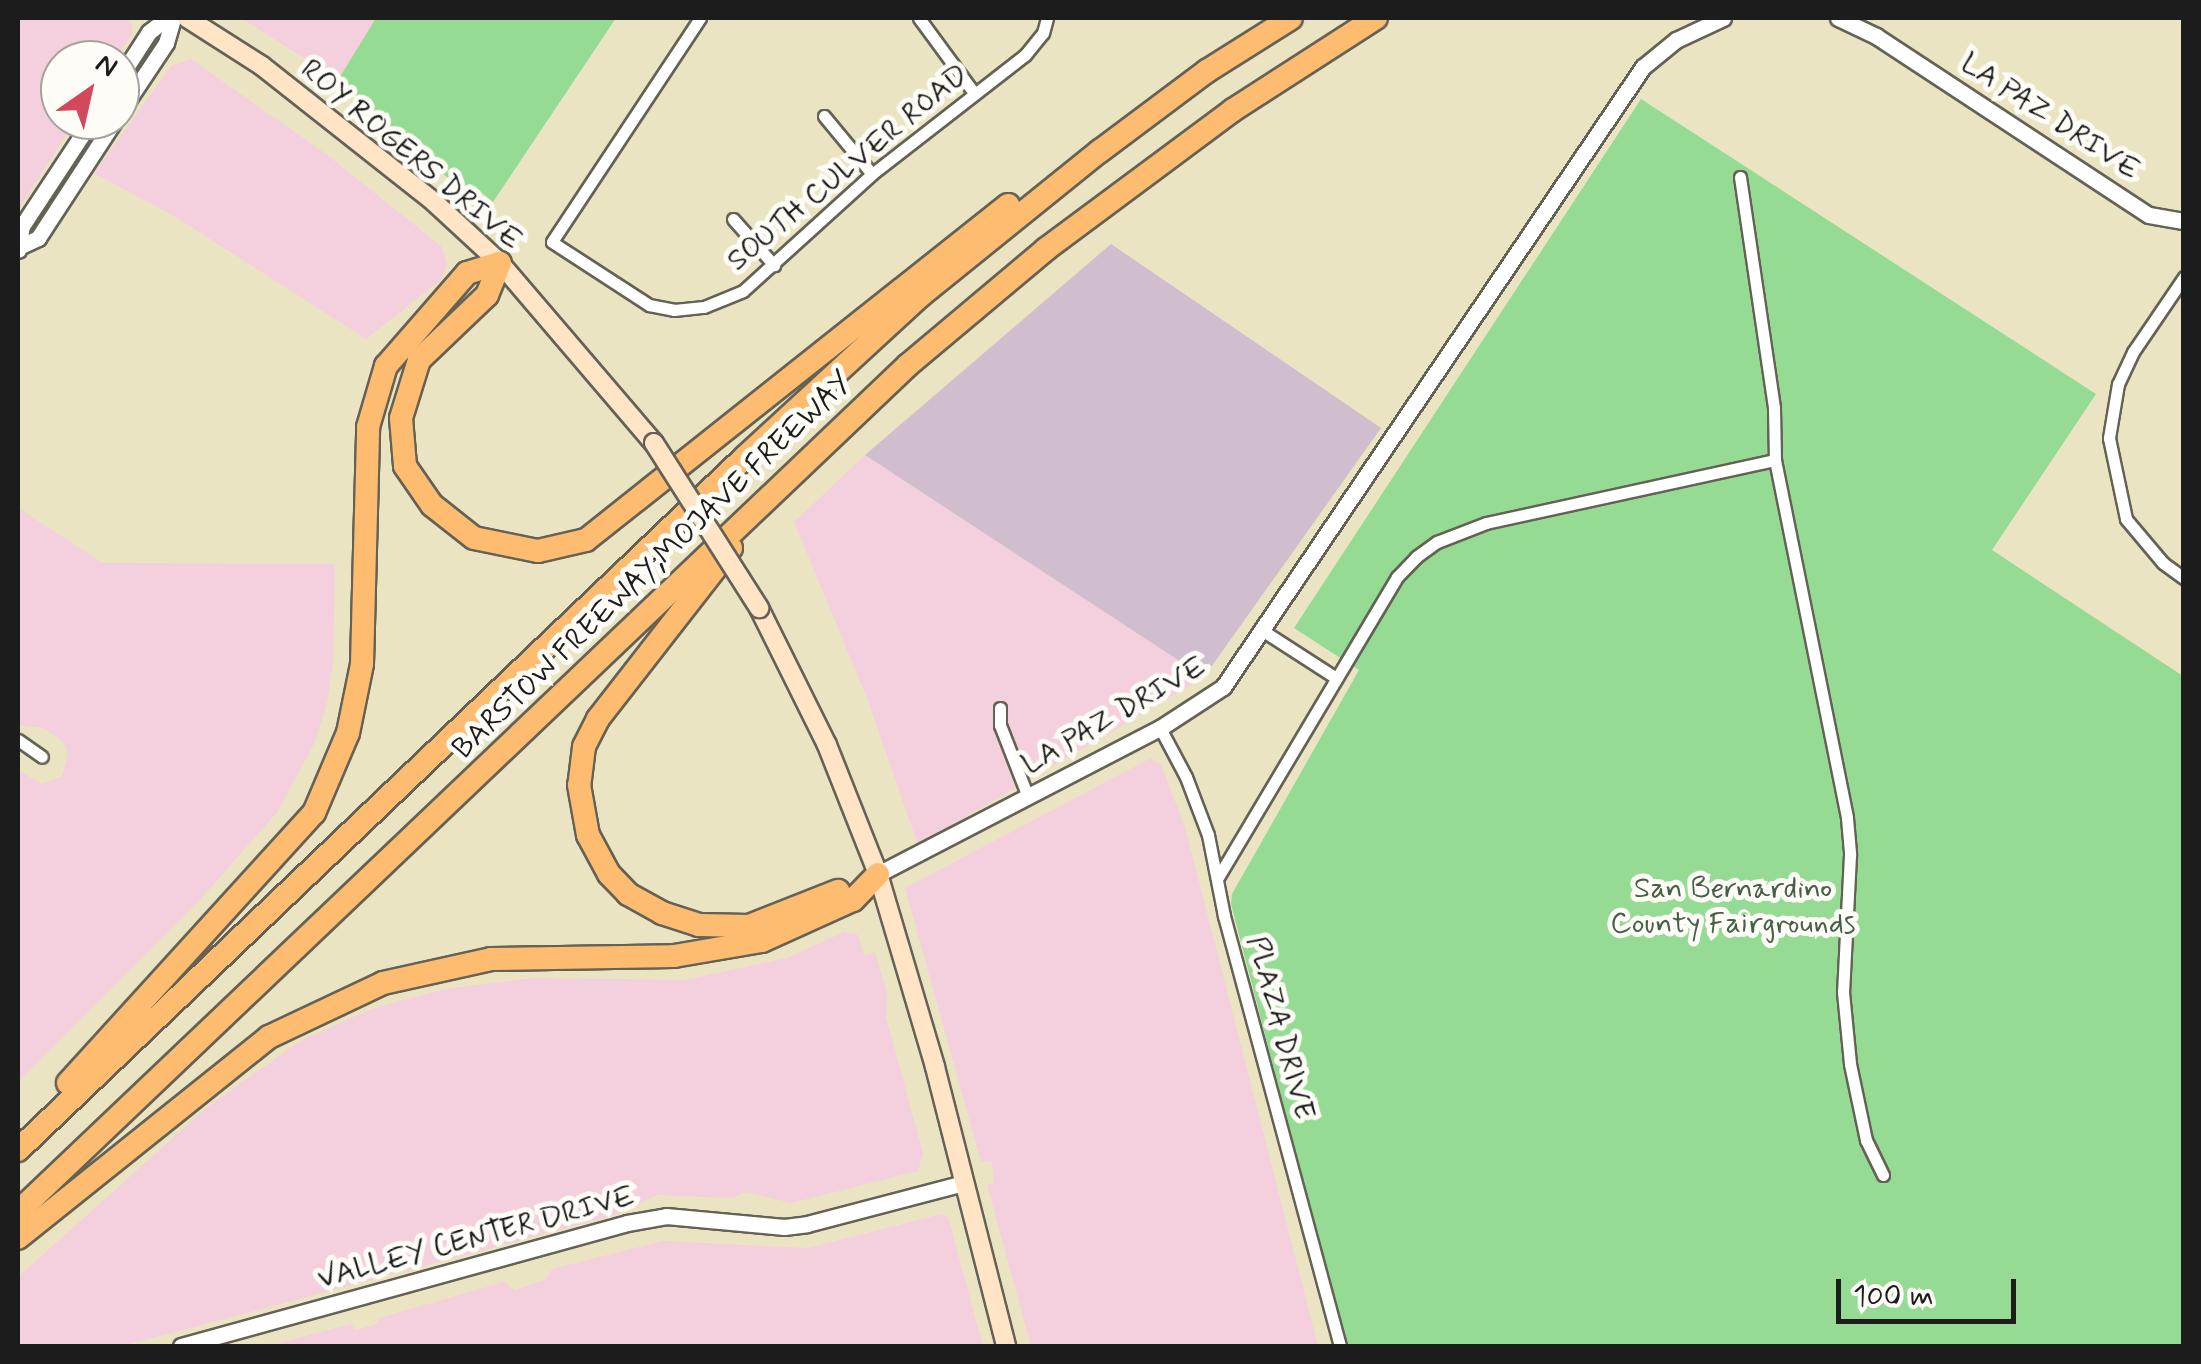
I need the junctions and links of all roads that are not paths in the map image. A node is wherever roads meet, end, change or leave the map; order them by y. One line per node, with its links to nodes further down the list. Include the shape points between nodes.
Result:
1 (170, 18): 10 (street); 11 (street, via 166,42)
2 (187, 18): 22 (main road, ROY ROGERS DRIVE, via 262,66)
3 (700, 18): 23 (street, SOUTH CULVER ROAD, via 552,242 649,305 674,310 728,300)
4 (919, 18): 12 (street)
5 (1047, 18): 12 (street, SOUTH CULVER ROAD, via 1025,55)
6 (1291, 18): 16 (highway, BARSTOW FREEWAY;MOJAVE FREEWAY)
7 (1376, 18): 26 (highway, BARSTOW FREEWAY;MOJAVE FREEWAY, via 1233,110 1046,249 908,365)
8 (1723, 18): 28 (street, LA PAZ DRIVE, via 1676,40 1642,67)
9 (1838, 18): 20 (street, LA PAZ DRIVE, via 1876,36 2149,215)
10 (140, 46)
11 (140, 82)
12 (974, 92): 17 (street, SOUTH CULVER ROAD)
13 (824, 116): 17 (street)
14 (79, 140): 21 (street, via 22,226)
15 (102, 140): 21 (street, via 38,238)
16 (1100, 151): 22 (highway, via 1042,179 586,540 538,550 474,538 432,505 405,466 401,418 419,360 488,294); 38 (highway, BARSTOW FREEWAY;MOJAVE FREEWAY, via 920,296)
17 (872, 174): 23 (street, SOUTH CULVER ROAD)
18 (1740, 177): 25 (street, via 1774,408)
19 (733, 219): 23 (street)
20 (2184, 221)
21 (19, 248)
22 (500, 263): 35 (main road, ROY ROGERS DRIVE, bridge, via 654,443 758,608 827,745); 37 (highway, via 467,272 386,366 368,427 362,664 348,733 314,813)
23 (774, 264)
24 (2184, 277): 27 (street, via 2118,384 2109,438 2126,519)
25 (1774, 460): 29 (street, via 1486,523 1437,542 1397,577); 39 (street, via 1848,818 1843,992 1850,1064 1866,1140)
26 (775, 490): 35 (highway, via 598,718 584,747 579,785 588,835 628,894 699,925 749,926); 41 (highway, BARSTOW FREEWAY;MOJAVE FREEWAY)
27 (2184, 578)
28 (1265, 632): 29 (street); 31 (street, LA PAZ DRIVE, via 1224,687)
29 (1336, 678): 36 (street)
30 (1000, 708): 34 (street, via 1000,725)
31 (1160, 728): 34 (street, LA PAZ DRIVE); 36 (street, PLAZA DRIVE, via 1200,814)
32 (18, 740): 33 (street)
33 (42, 756)
34 (1028, 797): 35 (street, LA PAZ DRIVE)
35 (878, 874): 40 (main road); 42 (highway, via 853,900 762,941 674,956 491,959 383,983 269,1037)
36 (1217, 879): 45 (street, PLAZA DRIVE)
37 (18, 1139)
38 (18, 1150)
39 (1883, 1175)
40 (963, 1183): 43 (street, VALLEY CENTER DRIVE, via 784,1227 666,1216 627,1223); 44 (main road)
41 (18, 1212)
42 (18, 1238)
43 (181, 1346)
44 (1006, 1346)
45 (1340, 1346)

